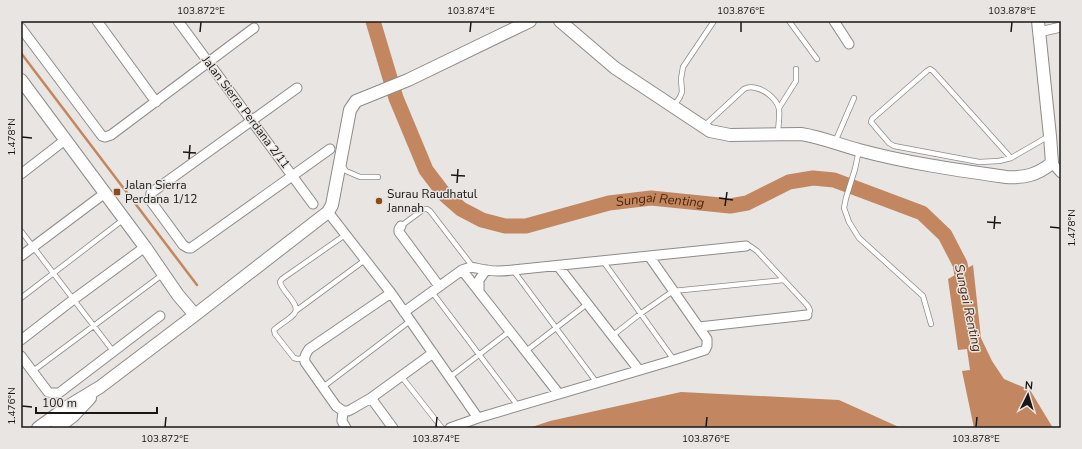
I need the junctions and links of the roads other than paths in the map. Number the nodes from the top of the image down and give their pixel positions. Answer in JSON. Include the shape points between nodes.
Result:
{"nodes":[{"id":1,"x":97,"y":21,"type":"edge"},
{"id":2,"x":178,"y":21,"type":"edge"},
{"id":3,"x":530,"y":21,"type":"edge"},
{"id":4,"x":560,"y":21,"type":"edge"},
{"id":5,"x":714,"y":21,"type":"edge"},
{"id":6,"x":789,"y":21,"type":"edge"},
{"id":7,"x":834,"y":21,"type":"edge"},
{"id":8,"x":1039,"y":27,"type":"edge"},
{"id":9,"x":1061,"y":27,"type":"edge"},
{"id":10,"x":21,"y":28,"type":"edge"},
{"id":11,"x":254,"y":28,"type":"dead end"},
{"id":12,"x":849,"y":44,"type":"dead end"},
{"id":13,"x":817,"y":59,"type":"dead end"},
{"id":14,"x":208,"y":62,"type":"junction"},
{"id":15,"x":796,"y":69,"type":"dead end"},
{"id":16,"x":22,"y":83,"type":"edge"},
{"id":17,"x":297,"y":88,"type":"dead end"},
{"id":18,"x":854,"y":98,"type":"dead end"},
{"id":19,"x":156,"y":102,"type":"junction"},
{"id":20,"x":673,"y":107,"type":"junction"},
{"id":21,"x":778,"y":108,"type":"junction"},
{"id":22,"x":252,"y":121,"type":"junction"},
{"id":23,"x":703,"y":127,"type":"junction"},
{"id":24,"x":778,"y":135,"type":"junction"},
{"id":25,"x":1050,"y":136,"type":"junction"},
{"id":26,"x":65,"y":140,"type":"junction"},
{"id":27,"x":835,"y":142,"type":"junction"},
{"id":28,"x":330,"y":149,"type":"dead end"},
{"id":29,"x":859,"y":150,"type":"junction"},
{"id":30,"x":1011,"y":158,"type":"junction"},
{"id":31,"x":340,"y":162,"type":"junction"},
{"id":32,"x":1058,"y":170,"type":"edge"},
{"id":33,"x":21,"y":174,"type":"edge"},
{"id":34,"x":293,"y":176,"type":"junction"},
{"id":35,"x":378,"y":177,"type":"dead end"},
{"id":36,"x":105,"y":193,"type":"junction"},
{"id":37,"x":313,"y":204,"type":"dead end"},
{"id":38,"x":328,"y":212,"type":"junction"},
{"id":39,"x":124,"y":219,"type":"junction"},
{"id":40,"x":401,"y":226,"type":"joint"},
{"id":41,"x":21,"y":231,"type":"edge"},
{"id":42,"x":345,"y":234,"type":"junction"},
{"id":43,"x":746,"y":246,"type":"joint"},
{"id":44,"x":33,"y":247,"type":"junction"},
{"id":45,"x":145,"y":248,"type":"junction"},
{"id":46,"x":21,"y":256,"type":"edge"},
{"id":47,"x":649,"y":256,"type":"junction"},
{"id":48,"x":365,"y":260,"type":"junction"},
{"id":49,"x":603,"y":261,"type":"junction"},
{"id":50,"x":558,"y":266,"type":"junction"},
{"id":51,"x":473,"y":267,"type":"junction"},
{"id":52,"x":462,"y":270,"type":"junction"},
{"id":53,"x":486,"y":270,"type":"junction"},
{"id":54,"x":513,"y":270,"type":"junction"},
{"id":55,"x":54,"y":273,"type":"junction"},
{"id":56,"x":164,"y":274,"type":"junction"},
{"id":57,"x":784,"y":280,"type":"junction"},
{"id":58,"x":436,"y":289,"type":"junction"},
{"id":59,"x":479,"y":291,"type":"junction"},
{"id":60,"x":673,"y":291,"type":"junction"},
{"id":61,"x":391,"y":293,"type":"junction"},
{"id":62,"x":21,"y":298,"type":"edge"},
{"id":63,"x":74,"y":299,"type":"junction"},
{"id":64,"x":587,"y":304,"type":"junction"},
{"id":65,"x":296,"y":310,"type":"junction"},
{"id":66,"x":404,"y":312,"type":"junction"},
{"id":67,"x":640,"y":314,"type":"junction"},
{"id":68,"x":195,"y":315,"type":"junction"},
{"id":69,"x":807,"y":315,"type":"joint"},
{"id":70,"x":160,"y":316,"type":"dead end"},
{"id":71,"x":410,"y":321,"type":"junction"},
{"id":72,"x":931,"y":324,"type":"dead end"},
{"id":73,"x":94,"y":326,"type":"junction"},
{"id":74,"x":699,"y":327,"type":"junction"},
{"id":75,"x":556,"y":328,"type":"junction"},
{"id":76,"x":510,"y":330,"type":"junction"},
{"id":77,"x":612,"y":336,"type":"junction"},
{"id":78,"x":21,"y":340,"type":"edge"},
{"id":79,"x":113,"y":351,"type":"junction"},
{"id":80,"x":526,"y":351,"type":"junction"},
{"id":81,"x":433,"y":353,"type":"junction"},
{"id":82,"x":479,"y":354,"type":"junction"},
{"id":83,"x":21,"y":356,"type":"edge"},
{"id":84,"x":305,"y":358,"type":"junction"},
{"id":85,"x":674,"y":360,"type":"junction"},
{"id":86,"x":638,"y":370,"type":"junction"},
{"id":87,"x":33,"y":371,"type":"junction"},
{"id":88,"x":401,"y":376,"type":"junction"},
{"id":89,"x":450,"y":377,"type":"junction"},
{"id":90,"x":597,"y":383,"type":"junction"},
{"id":91,"x":322,"y":386,"type":"junction"},
{"id":92,"x":100,"y":387,"type":"junction"},
{"id":93,"x":559,"y":394,"type":"junction"},
{"id":94,"x":371,"y":398,"type":"junction"},
{"id":95,"x":518,"y":406,"type":"junction"},
{"id":96,"x":343,"y":411,"type":"junction"},
{"id":97,"x":478,"y":418,"type":"junction"},
{"id":98,"x":45,"y":426,"type":"edge"},
{"id":99,"x":57,"y":428,"type":"edge"},
{"id":100,"x":346,"y":428,"type":"edge"},
{"id":101,"x":393,"y":428,"type":"edge"},
{"id":102,"x":442,"y":428,"type":"edge"},
{"id":103,"x":450,"y":428,"type":"edge"}],
"edges":[{"from":1,"to":19,"type":"street"},
{"from":2,"to":14,"type":"street","name":"Jalan Sierra Perdana 2/11"},
{"from":3,"to":31,"type":"street","via":[[408,80],[356,101],[350,110]]},
{"from":4,"to":20,"type":"street","via":[[615,68]]},
{"from":5,"to":20,"type":"lane","via":[[683,67],[682,92]]},
{"from":6,"to":13,"type":"lane"},
{"from":7,"to":12,"type":"street"},
{"from":8,"to":9,"type":"street"},
{"from":8,"to":25,"type":"street"},
{"from":10,"to":19,"type":"street","via":[[102,136],[111,135]]},
{"from":11,"to":14,"type":"street"},
{"from":14,"to":19,"type":"street"},
{"from":14,"to":22,"type":"street","name":"Jalan Sierra Perdana 2/11"},
{"from":15,"to":21,"type":"lane","via":[[796,81]]},
{"from":16,"to":26,"type":"street"},
{"from":17,"to":22,"type":"street"},
{"from":18,"to":27,"type":"lane"},
{"from":20,"to":23,"type":"street"},
{"from":21,"to":23,"type":"lane","via":[[770,96],[749,87]]},
{"from":21,"to":24,"type":"lane"},
{"from":22,"to":34,"type":"street","name":"Jalan Sierra Perdana 2/11"},
{"from":22,"to":34,"type":"street","via":[[151,193],[150,200],[166,223],[183,245],[191,248]]},
{"from":23,"to":24,"type":"street","via":[[730,135]]},
{"from":24,"to":27,"type":"street","via":[[811,135]]},
{"from":25,"to":30,"type":"lane"},
{"from":25,"to":32,"type":"street"},
{"from":26,"to":33,"type":"street"},
{"from":26,"to":36,"type":"street"},
{"from":27,"to":29,"type":"street"},
{"from":28,"to":34,"type":"street"},
{"from":29,"to":32,"type":"street","via":[[934,167],[1006,177],[1030,175],[1042,170]]},
{"from":29,"to":72,"type":"lane","via":[[844,208],[849,222],[859,238],[923,296]]},
{"from":30,"to":30,"type":"lane","via":[[979,162],[894,146],[889,144],[872,119],[930,70]]},
{"from":31,"to":35,"type":"lane","via":[[346,171],[360,177]]},
{"from":31,"to":38,"type":"street","via":[[332,205]]},
{"from":34,"to":37,"type":"street","name":"Jalan Sierra Perdana 2/11"},
{"from":36,"to":39,"type":"street"},
{"from":36,"to":44,"type":"street"},
{"from":38,"to":42,"type":"street"},
{"from":38,"to":68,"type":"street"},
{"from":39,"to":45,"type":"street"},
{"from":39,"to":55,"type":"lane"},
{"from":40,"to":51,"type":"lane","via":[[427,209]]},
{"from":40,"to":58,"type":"street","via":[[399,232]]},
{"from":41,"to":44,"type":"lane"},
{"from":42,"to":48,"type":"street"},
{"from":42,"to":65,"type":"lane","via":[[280,282],[281,287],[296,305]]},
{"from":43,"to":47,"type":"street"},
{"from":43,"to":57,"type":"lane","via":[[757,252]]},
{"from":44,"to":46,"type":"street"},
{"from":44,"to":55,"type":"lane"},
{"from":45,"to":56,"type":"street"},
{"from":45,"to":63,"type":"street"},
{"from":47,"to":49,"type":"street"},
{"from":47,"to":60,"type":"street"},
{"from":48,"to":61,"type":"street"},
{"from":48,"to":65,"type":"lane"},
{"from":49,"to":50,"type":"street"},
{"from":49,"to":67,"type":"lane"},
{"from":50,"to":54,"type":"street"},
{"from":50,"to":64,"type":"street"},
{"from":51,"to":52,"type":"street"},
{"from":51,"to":53,"type":"street"},
{"from":52,"to":58,"type":"street"},
{"from":52,"to":59,"type":"street"},
{"from":53,"to":54,"type":"street"},
{"from":53,"to":59,"type":"street","via":[[479,280]]},
{"from":54,"to":75,"type":"lane"},
{"from":55,"to":62,"type":"lane"},
{"from":55,"to":63,"type":"lane"},
{"from":56,"to":68,"type":"street"},
{"from":56,"to":73,"type":"lane"},
{"from":57,"to":60,"type":"lane"},
{"from":57,"to":69,"type":"lane","via":[[809,308]]},
{"from":58,"to":66,"type":"street"},
{"from":58,"to":82,"type":"lane"},
{"from":59,"to":76,"type":"street"},
{"from":60,"to":67,"type":"lane"},
{"from":60,"to":74,"type":"street"},
{"from":61,"to":66,"type":"street"},
{"from":61,"to":84,"type":"street","via":[[309,349]]},
{"from":63,"to":73,"type":"lane"},
{"from":63,"to":78,"type":"street"},
{"from":64,"to":75,"type":"lane"},
{"from":64,"to":77,"type":"street"},
{"from":65,"to":84,"type":"lane","via":[[274,330],[294,358]]},
{"from":66,"to":71,"type":"street"},
{"from":67,"to":77,"type":"lane"},
{"from":67,"to":85,"type":"lane"},
{"from":68,"to":92,"type":"street"},
{"from":69,"to":74,"type":"street"},
{"from":70,"to":79,"type":"street"},
{"from":71,"to":81,"type":"street"},
{"from":71,"to":91,"type":"lane"},
{"from":73,"to":79,"type":"lane"},
{"from":73,"to":87,"type":"lane"},
{"from":74,"to":85,"type":"street","via":[[708,339],[705,350]]},
{"from":75,"to":80,"type":"lane"},
{"from":75,"to":90,"type":"lane"},
{"from":76,"to":80,"type":"street"},
{"from":76,"to":82,"type":"lane"},
{"from":77,"to":86,"type":"street"},
{"from":79,"to":87,"type":"street","via":[[60,393],[48,392]]},
{"from":80,"to":93,"type":"street"},
{"from":81,"to":88,"type":"street"},
{"from":81,"to":89,"type":"street"},
{"from":82,"to":89,"type":"lane"},
{"from":82,"to":95,"type":"lane"},
{"from":83,"to":87,"type":"street"},
{"from":84,"to":91,"type":"street","via":[[305,362]]},
{"from":85,"to":86,"type":"street"},
{"from":86,"to":90,"type":"street"},
{"from":88,"to":94,"type":"street"},
{"from":88,"to":102,"type":"lane"},
{"from":89,"to":97,"type":"street"},
{"from":90,"to":93,"type":"street"},
{"from":91,"to":96,"type":"street","via":[[336,406]]},
{"from":92,"to":98,"type":"street","via":[[67,407]]},
{"from":92,"to":99,"type":"street","via":[[73,416]]},
{"from":93,"to":95,"type":"street"},
{"from":94,"to":96,"type":"street","via":[[348,411]]},
{"from":94,"to":101,"type":"street"},
{"from":95,"to":97,"type":"street"},
{"from":96,"to":100,"type":"street","via":[[342,421]]},
{"from":97,"to":103,"type":"street"}]}
